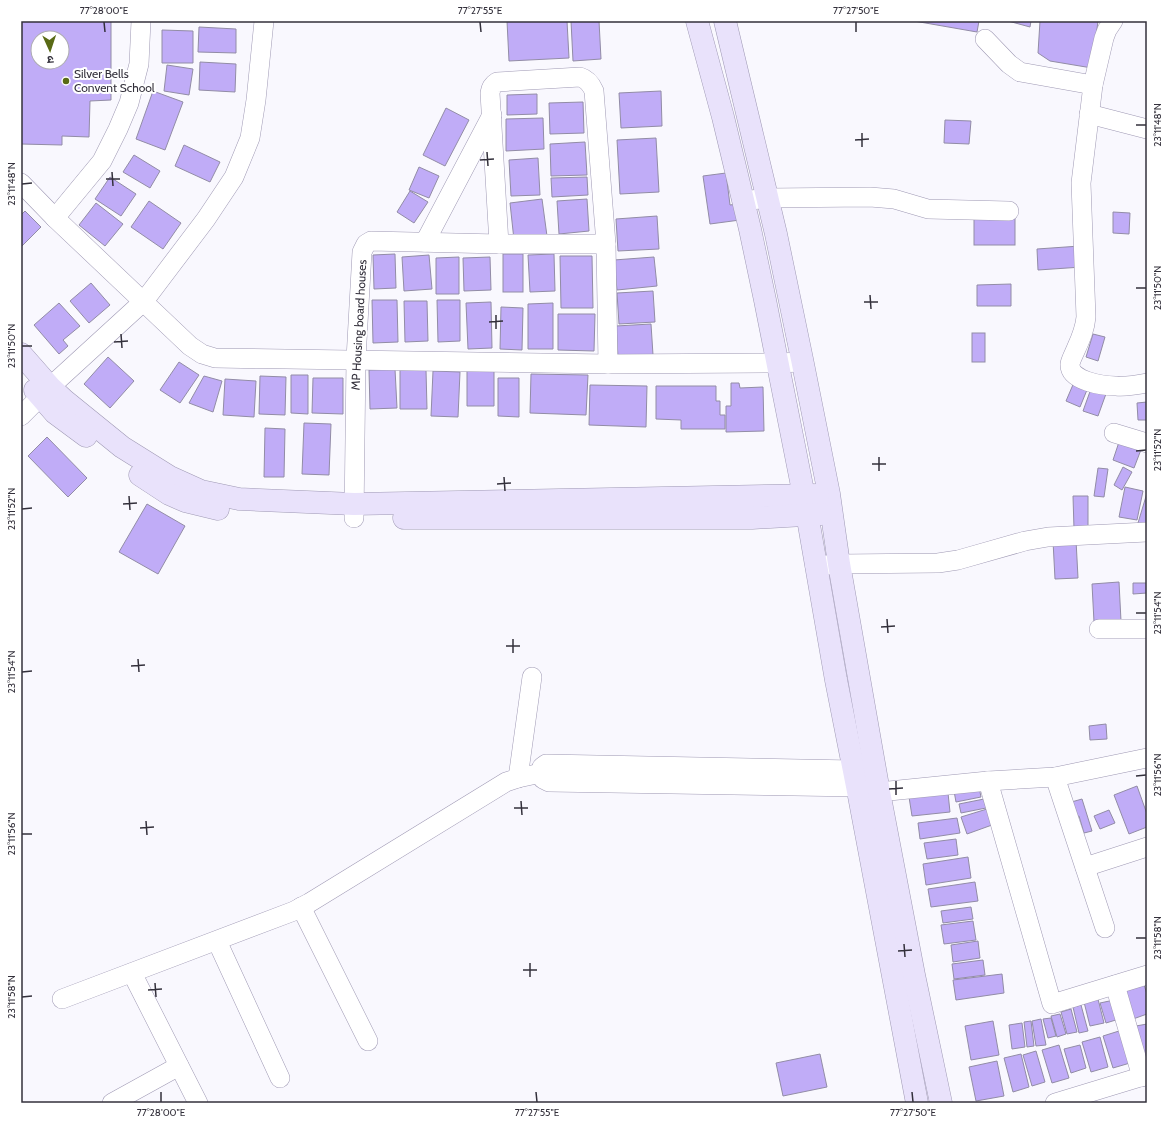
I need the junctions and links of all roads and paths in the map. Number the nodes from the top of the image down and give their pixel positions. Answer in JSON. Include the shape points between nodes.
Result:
{"nodes":[{"id":1,"x":141,"y":21,"type":"edge"},
{"id":2,"x":264,"y":21,"type":"edge"},
{"id":3,"x":697,"y":21,"type":"edge"},
{"id":4,"x":725,"y":21,"type":"edge"},
{"id":5,"x":1113,"y":21,"type":"edge"},
{"id":6,"x":985,"y":39,"type":"dead end"},
{"id":7,"x":1093,"y":84,"type":"junction"},
{"id":8,"x":1089,"y":114,"type":"junction"},
{"id":9,"x":492,"y":115,"type":"junction"},
{"id":10,"x":1147,"y":129,"type":"edge"},
{"id":11,"x":21,"y":183,"type":"edge"},
{"id":12,"x":768,"y":198,"type":"junction"},
{"id":13,"x":744,"y":201,"type":"junction"},
{"id":14,"x":1009,"y":211,"type":"dead end"},
{"id":15,"x":55,"y":218,"type":"junction"},
{"id":16,"x":425,"y":242,"type":"junction"},
{"id":17,"x":499,"y":244,"type":"junction"},
{"id":18,"x":606,"y":244,"type":"junction"},
{"id":19,"x":144,"y":301,"type":"junction"},
{"id":20,"x":21,"y":354,"type":"edge"},
{"id":21,"x":356,"y":359,"type":"junction"},
{"id":22,"x":802,"y":362,"type":"junction"},
{"id":23,"x":778,"y":363,"type":"junction"},
{"id":24,"x":608,"y":364,"type":"junction"},
{"id":25,"x":21,"y":377,"type":"edge"},
{"id":26,"x":1147,"y":383,"type":"edge"},
{"id":27,"x":45,"y":392,"type":"junction"},
{"id":28,"x":21,"y":416,"type":"edge"},
{"id":29,"x":1114,"y":433,"type":"dead end"},
{"id":30,"x":1147,"y":443,"type":"edge"},
{"id":31,"x":830,"y":504,"type":"junction"},
{"id":32,"x":805,"y":505,"type":"junction"},
{"id":33,"x":354,"y":511,"type":"junction"},
{"id":34,"x":1147,"y":532,"type":"edge"},
{"id":35,"x":839,"y":564,"type":"junction"},
{"id":36,"x":815,"y":566,"type":"junction"},
{"id":37,"x":1099,"y":629,"type":"dead end"},
{"id":38,"x":1147,"y":629,"type":"edge"},
{"id":39,"x":532,"y":677,"type":"dead end"},
{"id":40,"x":1146,"y":762,"type":"edge"},
{"id":41,"x":1055,"y":777,"type":"junction"},
{"id":42,"x":518,"y":778,"type":"junction"},
{"id":43,"x":988,"y":781,"type":"junction"},
{"id":44,"x":863,"y":786,"type":"junction"},
{"id":45,"x":1147,"y":847,"type":"edge"},
{"id":46,"x":1085,"y":867,"type":"junction"},
{"id":47,"x":301,"y":907,"type":"junction"},
{"id":48,"x":1105,"y":928,"type":"dead end"},
{"id":49,"x":218,"y":941,"type":"junction"},
{"id":50,"x":132,"y":973,"type":"junction"},
{"id":51,"x":1147,"y":975,"type":"edge"},
{"id":52,"x":1115,"y":985,"type":"junction"},
{"id":53,"x":62,"y":999,"type":"dead end"},
{"id":54,"x":368,"y":1041,"type":"dead end"},
{"id":55,"x":179,"y":1066,"type":"junction"},
{"id":56,"x":1144,"y":1076,"type":"edge"},
{"id":57,"x":280,"y":1078,"type":"dead end"},
{"id":58,"x":112,"y":1103,"type":"edge"},
{"id":59,"x":198,"y":1103,"type":"edge"},
{"id":60,"x":917,"y":1103,"type":"edge"},
{"id":61,"x":941,"y":1103,"type":"edge"},
{"id":62,"x":1055,"y":1103,"type":"edge"}],
"edges":[{"from":1,"to":15,"type":"street","via":[[139,64],[130,103],[102,161]]},
{"from":2,"to":19,"type":"street","via":[[250,138],[234,177],[206,219]]},
{"from":3,"to":13,"type":"street"},
{"from":4,"to":12,"type":"street"},
{"from":5,"to":7,"type":"street","via":[[1104,38]]},
{"from":6,"to":7,"type":"street","via":[[1020,72]]},
{"from":7,"to":8,"type":"street"},
{"from":8,"to":10,"type":"street"},
{"from":8,"to":26,"type":"street","via":[[1081,183],[1086,317],[1084,331],[1070,362],[1070,369],[1079,379],[1103,385],[1115,387]]},
{"from":9,"to":16,"type":"street"},
{"from":9,"to":17,"type":"street"},
{"from":9,"to":18,"type":"street","via":[[490,93],[497,82],[584,78],[589,82],[594,91]]},
{"from":11,"to":15,"type":"street"},
{"from":12,"to":13,"type":"street"},
{"from":12,"to":14,"type":"street","via":[[870,197],[894,199],[928,209]]},
{"from":12,"to":22,"type":"street"},
{"from":13,"to":23,"type":"street"},
{"from":15,"to":19,"type":"street"},
{"from":16,"to":17,"type":"street","name":"MP Housing board houses"},
{"from":16,"to":21,"type":"street","name":"MP Housing board houses","via":[[371,241],[364,246]]},
{"from":17,"to":18,"type":"street","name":"MP Housing board houses"},
{"from":18,"to":24,"type":"street"},
{"from":19,"to":21,"type":"street","via":[[190,346],[202,354],[215,358]]},
{"from":19,"to":27,"type":"street"},
{"from":20,"to":27,"type":"street"},
{"from":21,"to":24,"type":"street"},
{"from":21,"to":33,"type":"street","name":"MP Housing board houses"},
{"from":22,"to":23,"type":"street"},
{"from":22,"to":31,"type":"street"},
{"from":23,"to":24,"type":"street"},
{"from":23,"to":32,"type":"street"},
{"from":25,"to":27,"type":"street"},
{"from":27,"to":28,"type":"street"},
{"from":27,"to":33,"type":"street","via":[[64,400],[122,447],[170,477],[201,491],[239,499]]},
{"from":29,"to":30,"type":"street"},
{"from":31,"to":32,"type":"street"},
{"from":31,"to":35,"type":"street"},
{"from":32,"to":33,"type":"street","via":[[752,518]]},
{"from":32,"to":36,"type":"street"},
{"from":34,"to":35,"type":"street","via":[[1048,537],[938,564]]},
{"from":35,"to":36,"type":"street"},
{"from":35,"to":44,"type":"street"},
{"from":36,"to":44,"type":"street"},
{"from":37,"to":38,"type":"street"},
{"from":39,"to":42,"type":"street"},
{"from":40,"to":41,"type":"street"},
{"from":41,"to":43,"type":"street"},
{"from":41,"to":46,"type":"street"},
{"from":42,"to":44,"type":"street","via":[[541,773],[543,779],[549,782]]},
{"from":42,"to":47,"type":"street","via":[[506,782]]},
{"from":43,"to":44,"type":"street"},
{"from":43,"to":52,"type":"street","via":[[1052,1004]]},
{"from":44,"to":60,"type":"street"},
{"from":44,"to":61,"type":"street","via":[[914,975]]},
{"from":45,"to":46,"type":"street"},
{"from":46,"to":48,"type":"street"},
{"from":47,"to":49,"type":"street"},
{"from":47,"to":54,"type":"street"},
{"from":49,"to":50,"type":"street"},
{"from":49,"to":57,"type":"street"},
{"from":50,"to":53,"type":"street"},
{"from":50,"to":55,"type":"street"},
{"from":51,"to":52,"type":"street"},
{"from":52,"to":56,"type":"street"},
{"from":55,"to":58,"type":"street"},
{"from":55,"to":59,"type":"street"},
{"from":56,"to":62,"type":"street"}]}
